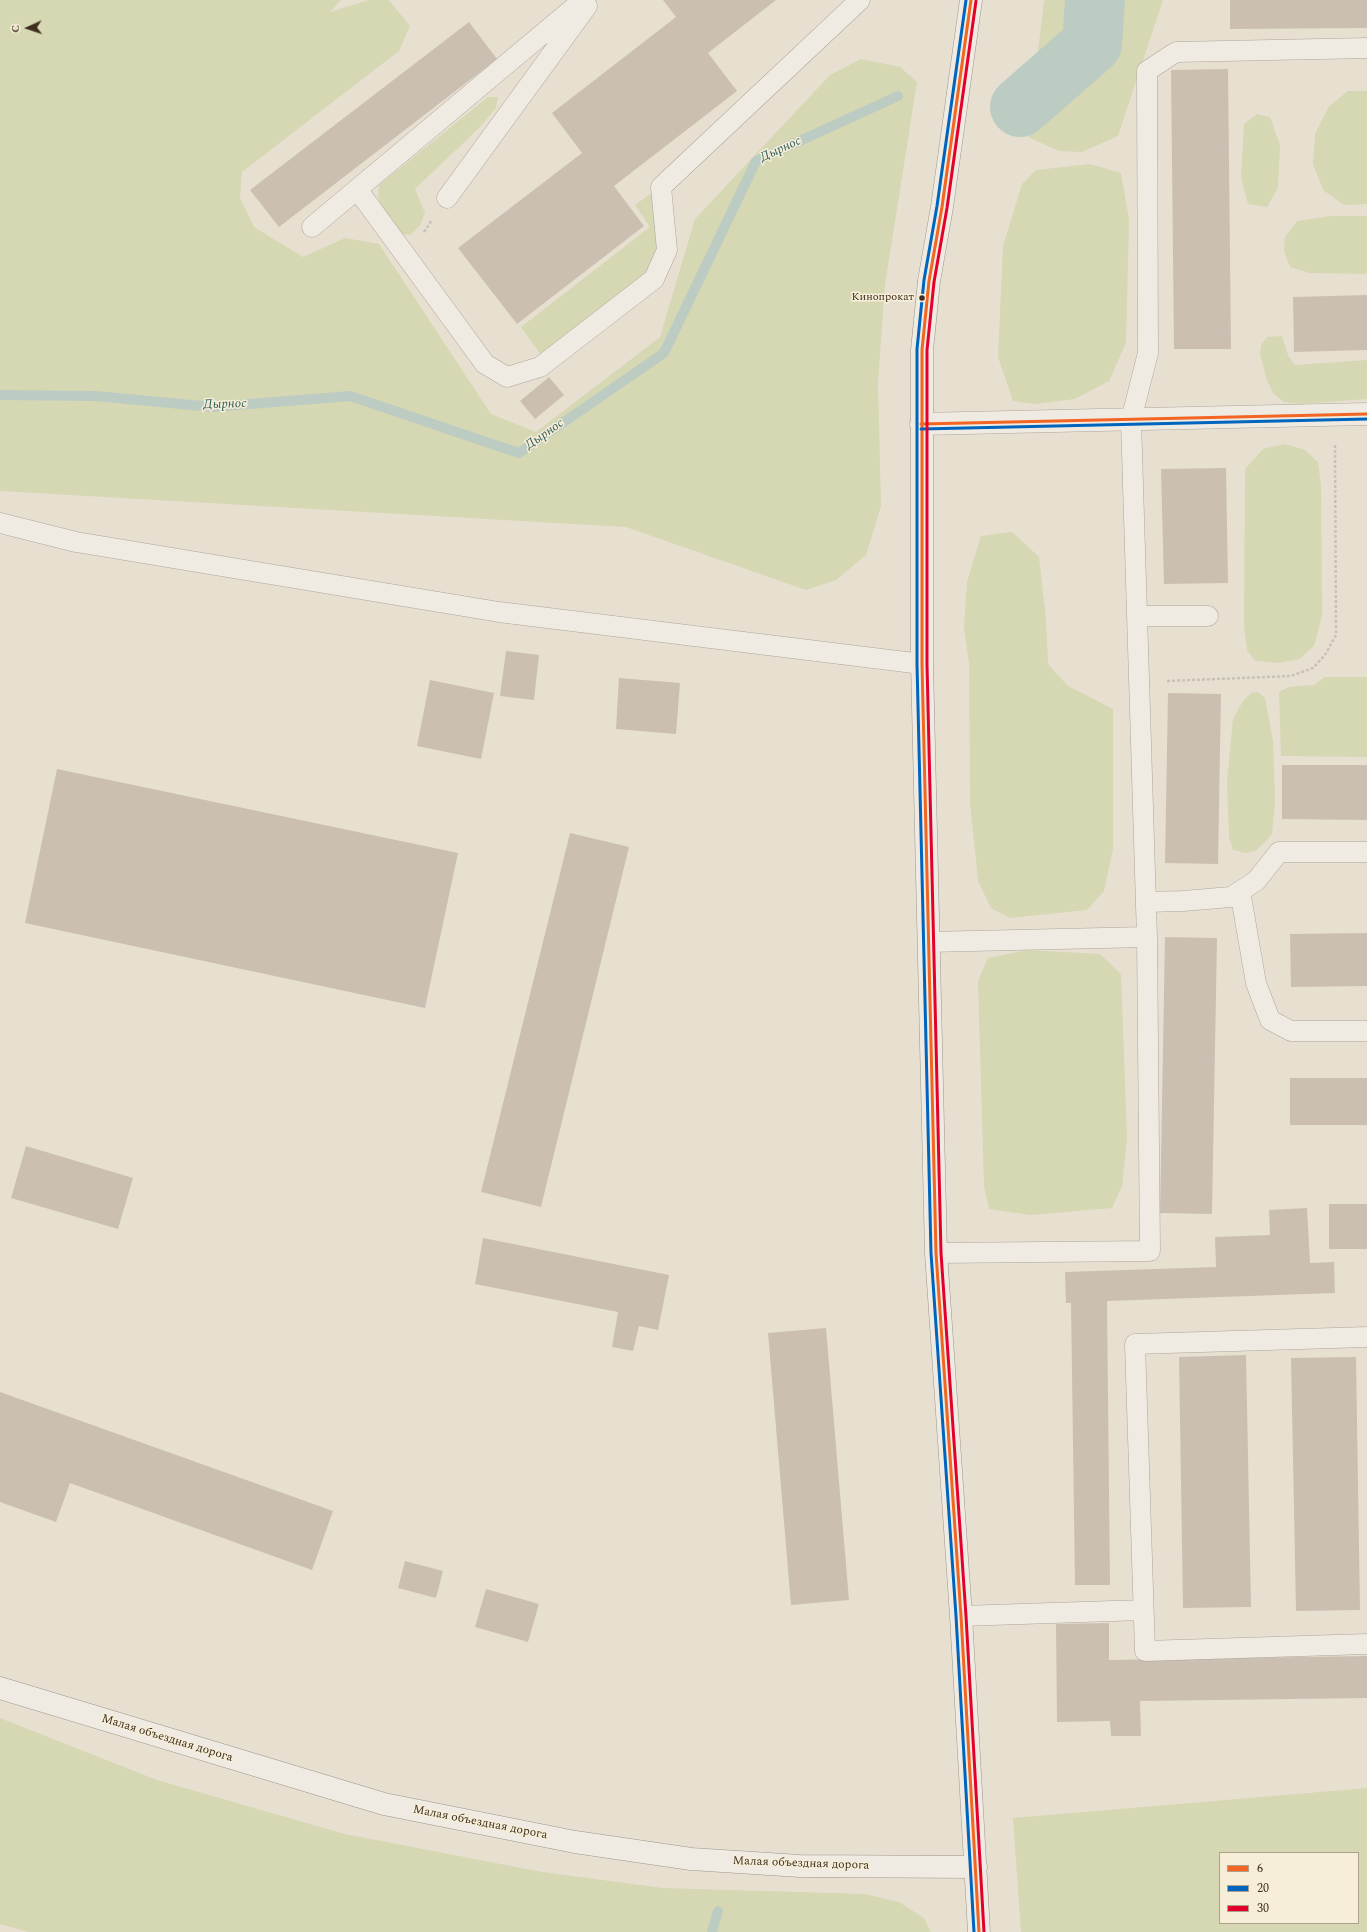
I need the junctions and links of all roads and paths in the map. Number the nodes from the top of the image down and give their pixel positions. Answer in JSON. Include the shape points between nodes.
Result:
{"nodes":[{"id":1,"x":583,"y":0,"type":"edge"},
{"id":2,"x":592,"y":0,"type":"edge"},
{"id":3,"x":860,"y":0,"type":"edge"},
{"id":4,"x":971,"y":0,"type":"edge"},
{"id":5,"x":1367,"y":48,"type":"edge"},
{"id":6,"x":357,"y":189,"type":"junction"},
{"id":7,"x":447,"y":198,"type":"joint"},
{"id":8,"x":312,"y":227,"type":"dead end"},
{"id":9,"x":407,"y":257,"type":"junction"},
{"id":10,"x":1334,"y":414,"type":"junction"},
{"id":11,"x":1367,"y":414,"type":"edge"},
{"id":12,"x":1131,"y":420,"type":"junction"},
{"id":13,"x":921,"y":424,"type":"junction"},
{"id":14,"x":0,"y":523,"type":"edge"},
{"id":15,"x":1137,"y":616,"type":"junction"},
{"id":16,"x":1208,"y":616,"type":"dead end"},
{"id":17,"x":922,"y":664,"type":"junction"},
{"id":18,"x":1139,"y":698,"type":"junction"},
{"id":19,"x":1367,"y":852,"type":"edge"},
{"id":20,"x":1240,"y":891,"type":"junction"},
{"id":21,"x":1146,"y":902,"type":"junction"},
{"id":22,"x":1147,"y":937,"type":"junction"},
{"id":23,"x":928,"y":942,"type":"junction"},
{"id":24,"x":1367,"y":1031,"type":"edge"},
{"id":25,"x":936,"y":1253,"type":"junction"},
{"id":26,"x":1367,"y":1337,"type":"edge"},
{"id":27,"x":1142,"y":1610,"type":"junction"},
{"id":28,"x":961,"y":1616,"type":"junction"},
{"id":29,"x":1367,"y":1644,"type":"edge"},
{"id":30,"x":0,"y":1688,"type":"edge"},
{"id":31,"x":976,"y":1867,"type":"junction"},
{"id":32,"x":979,"y":1932,"type":"edge"}],
"edges":[{"from":1,"to":6,"type":"lane"},
{"from":2,"to":7,"type":"lane"},
{"from":3,"to":9,"type":"lane","via":[[661,187],[666,250],[654,279],[540,367],[507,378],[485,364]]},
{"from":4,"to":13,"type":"main road","via":[[929,281],[922,350]]},
{"from":5,"to":12,"type":"lane","via":[[1176,52],[1147,71],[1148,353]]},
{"from":6,"to":8,"type":"lane"},
{"from":6,"to":9,"type":"lane"},
{"from":7,"to":9,"type":"path"},
{"from":10,"to":11,"type":"main road"},
{"from":10,"to":12,"type":"main road"},
{"from":10,"to":18,"type":"path","via":[[1336,635],[1325,655],[1313,668],[1291,676],[1164,681],[1149,686]]},
{"from":12,"to":13,"type":"main road"},
{"from":12,"to":15,"type":"lane"},
{"from":13,"to":17,"type":"main road"},
{"from":14,"to":17,"type":"lane","via":[[76,542],[498,612]]},
{"from":15,"to":16,"type":"lane"},
{"from":15,"to":18,"type":"lane"},
{"from":17,"to":23,"type":"main road"},
{"from":18,"to":21,"type":"lane"},
{"from":19,"to":20,"type":"lane","via":[[1279,852],[1256,882]]},
{"from":20,"to":21,"type":"lane","via":[[1231,897]]},
{"from":20,"to":24,"type":"lane","via":[[1256,983],[1270,1020],[1291,1031]]},
{"from":21,"to":22,"type":"lane"},
{"from":22,"to":23,"type":"lane"},
{"from":22,"to":25,"type":"lane","via":[[1150,1251]]},
{"from":23,"to":25,"type":"main road"},
{"from":25,"to":28,"type":"main road"},
{"from":26,"to":27,"type":"lane","via":[[1135,1344]]},
{"from":27,"to":28,"type":"lane"},
{"from":27,"to":29,"type":"lane","via":[[1145,1651]]},
{"from":28,"to":31,"type":"main road"},
{"from":30,"to":31,"type":"main road","name":"Малая объездная дорога","via":[[384,1804],[575,1842],[690,1859],[769,1864]]},
{"from":31,"to":32,"type":"main road"}]}
